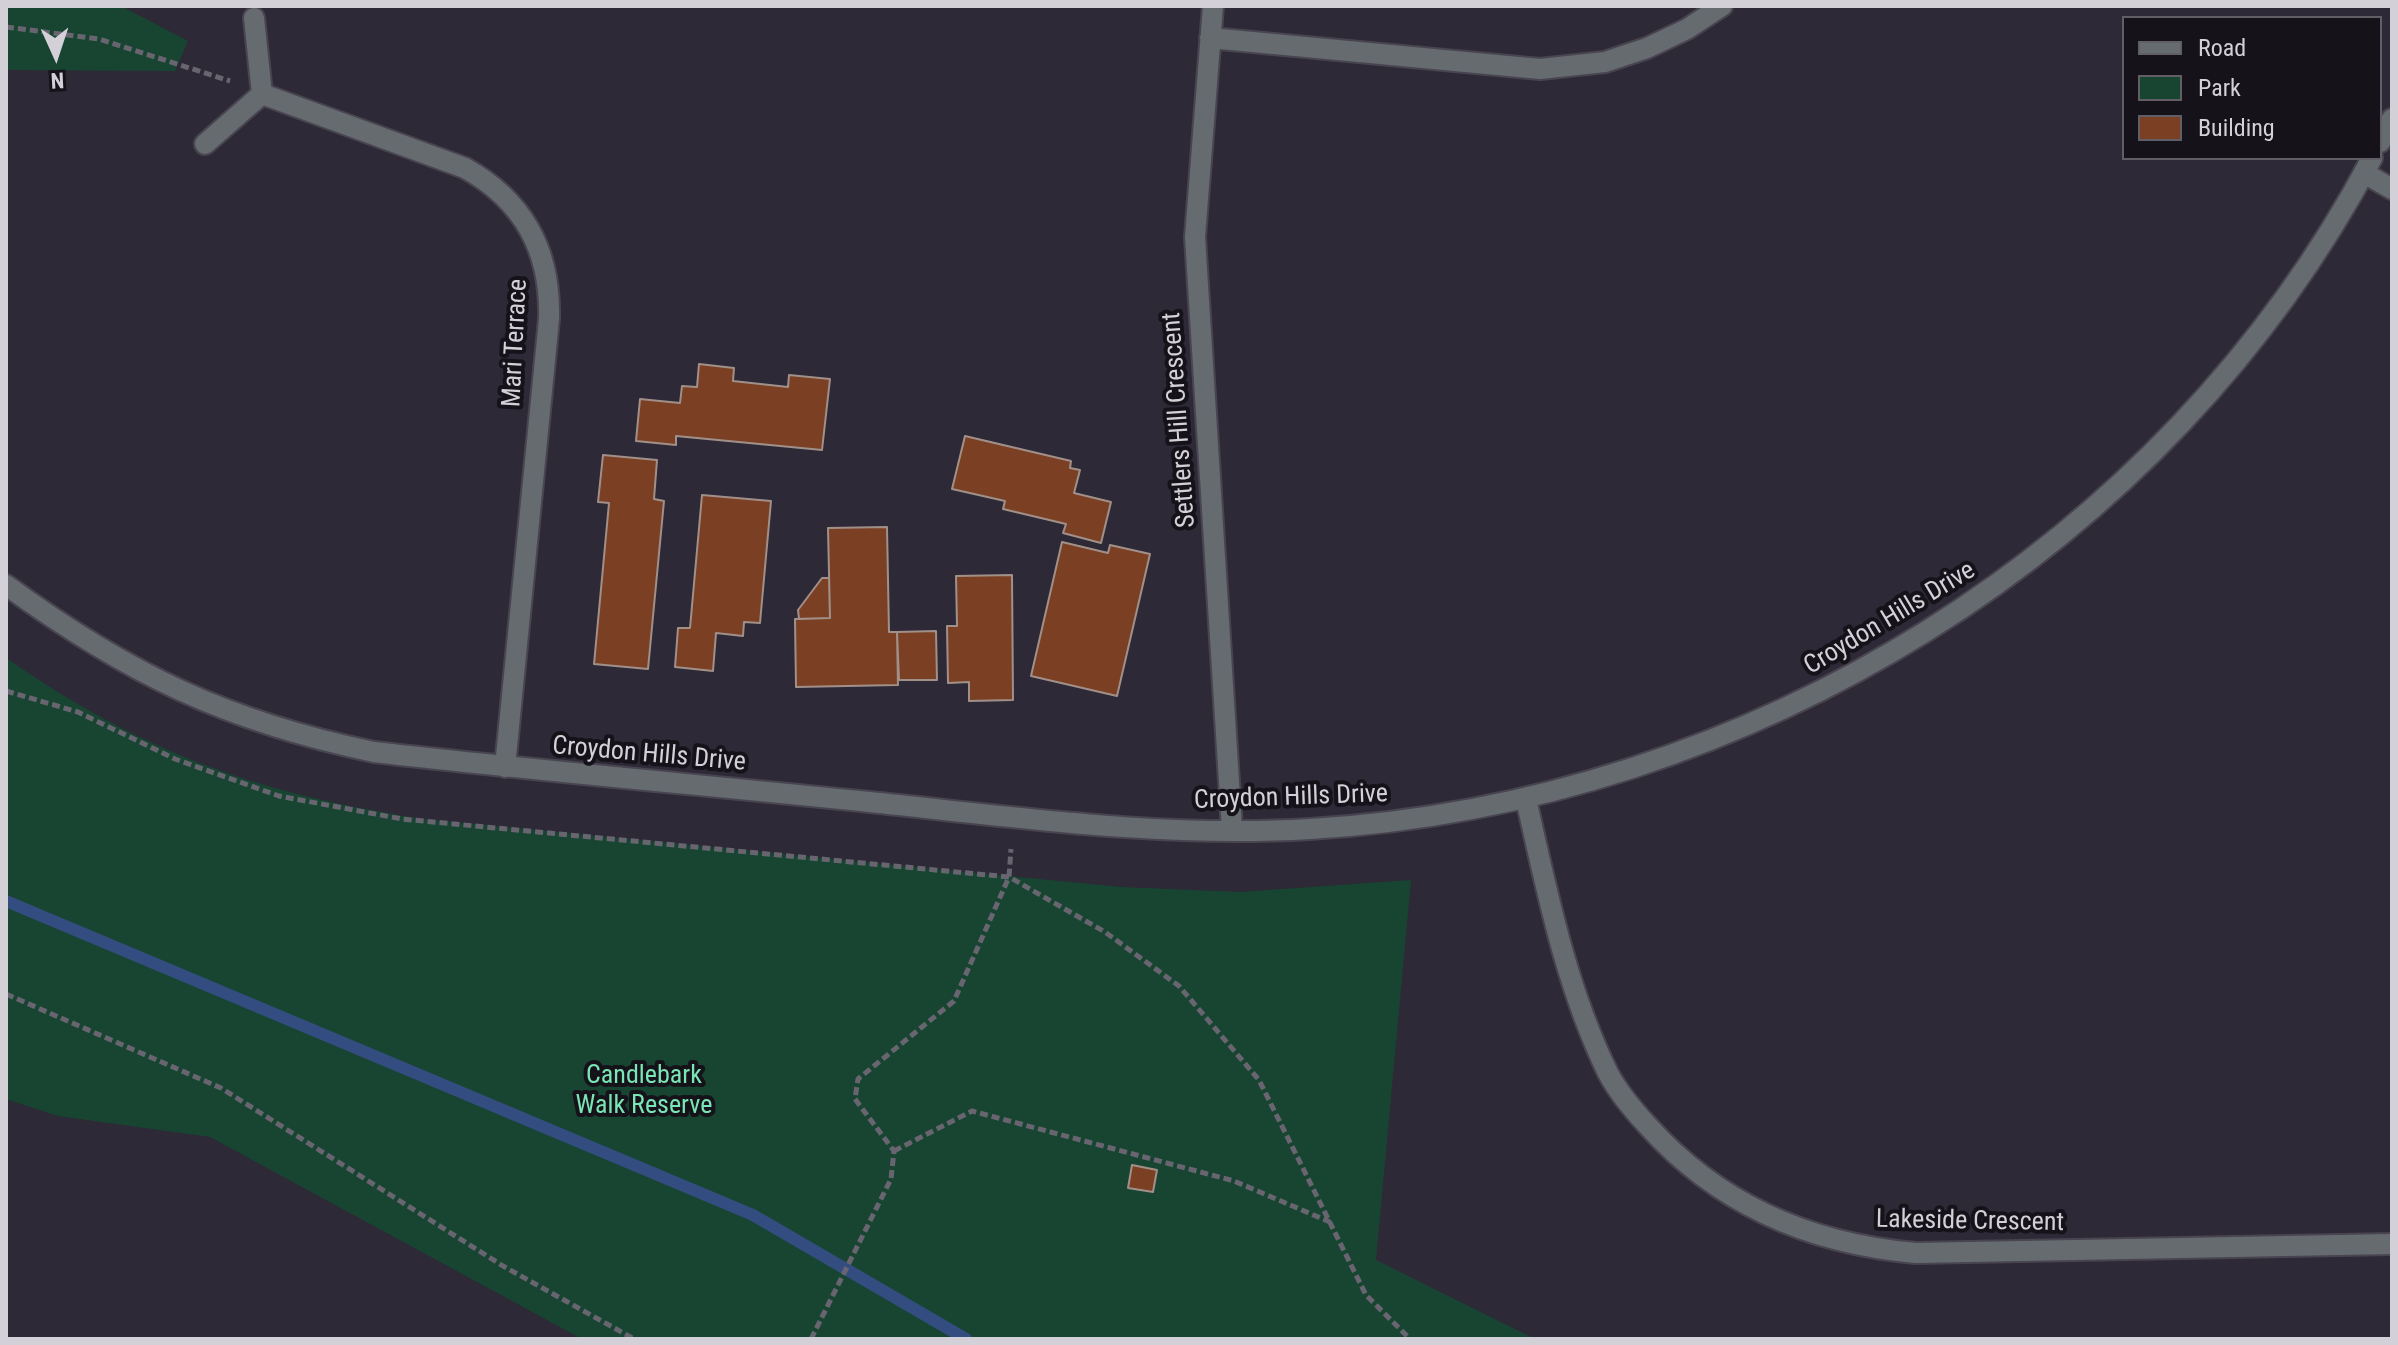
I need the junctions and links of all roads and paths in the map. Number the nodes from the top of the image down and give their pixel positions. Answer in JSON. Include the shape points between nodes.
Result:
{"nodes":[{"id":1,"x":1213,"y":6,"type":"edge"},
{"id":2,"x":1722,"y":6,"type":"edge"},
{"id":3,"x":254,"y":18,"type":"dead end"},
{"id":4,"x":6,"y":27,"type":"edge"},
{"id":5,"x":1210,"y":38,"type":"junction"},
{"id":6,"x":262,"y":94,"type":"junction"},
{"id":7,"x":2392,"y":119,"type":"edge"},
{"id":8,"x":2382,"y":138,"type":"edge"},
{"id":9,"x":205,"y":144,"type":"dead end"},
{"id":10,"x":2368,"y":165,"type":"edge"},
{"id":11,"x":2392,"y":189,"type":"edge"},
{"id":12,"x":6,"y":585,"type":"edge"},
{"id":13,"x":6,"y":691,"type":"edge"},
{"id":14,"x":505,"y":767,"type":"junction"},
{"id":15,"x":1526,"y":799,"type":"junction"},
{"id":16,"x":1013,"y":816,"type":"junction"},
{"id":17,"x":1232,"y":830,"type":"junction"},
{"id":18,"x":1009,"y":877,"type":"junction"},
{"id":19,"x":6,"y":994,"type":"edge"},
{"id":20,"x":894,"y":1151,"type":"junction"},
{"id":21,"x":1332,"y":1223,"type":"junction"},
{"id":22,"x":2392,"y":1244,"type":"edge"},
{"id":23,"x":634,"y":1339,"type":"edge"},
{"id":24,"x":811,"y":1339,"type":"edge"},
{"id":25,"x":1410,"y":1339,"type":"edge"}],
"edges":[{"from":1,"to":5,"type":"street","name":"Settlers Hill Crescent"},
{"from":2,"to":5,"type":"street","via":[[1647,48],[1605,62],[1540,69]]},
{"from":3,"to":6,"type":"street"},
{"from":4,"to":6,"type":"path","via":[[99,39]]},
{"from":5,"to":17,"type":"street","name":"Settlers Hill Crescent","via":[[1195,237]]},
{"from":6,"to":9,"type":"street"},
{"from":6,"to":14,"type":"street","name":"Mari Terrace","via":[[486,180],[521,214],[545,264],[549,319]]},
{"from":7,"to":8,"type":"street"},
{"from":10,"to":11,"type":"street"},
{"from":10,"to":15,"type":"street","name":"Croydon Hills Drive","via":[[2292,290],[2190,415],[2109,494],[1999,584],[1870,666],[1783,710],[1647,764]]},
{"from":12,"to":14,"type":"street","name":"Croydon Hills Drive","via":[[105,654],[216,709],[374,752]]},
{"from":13,"to":18,"type":"path","via":[[78,712],[175,759],[264,790],[339,808],[402,819]]},
{"from":14,"to":16,"type":"street","name":"Croydon Hills Drive"},
{"from":15,"to":17,"type":"street","name":"Croydon Hills Drive","via":[[1379,823]]},
{"from":15,"to":22,"type":"street","name":"Lakeside Crescent","via":[[1561,944],[1609,1075],[1666,1146],[1700,1175],[1771,1218],[1842,1243],[1916,1253]]},
{"from":16,"to":17,"type":"street","name":"Croydon Hills Drive","via":[[1122,827]]},
{"from":16,"to":18,"type":"path"},
{"from":18,"to":20,"type":"path","via":[[954,1001],[858,1079],[855,1099]]},
{"from":18,"to":21,"type":"path","via":[[1105,932],[1179,986],[1259,1080]]},
{"from":19,"to":23,"type":"path","via":[[221,1088],[503,1266]]},
{"from":20,"to":21,"type":"path","via":[[972,1111],[1234,1181]]},
{"from":20,"to":24,"type":"path","via":[[891,1179]]},
{"from":21,"to":25,"type":"path","via":[[1366,1295]]}]}
